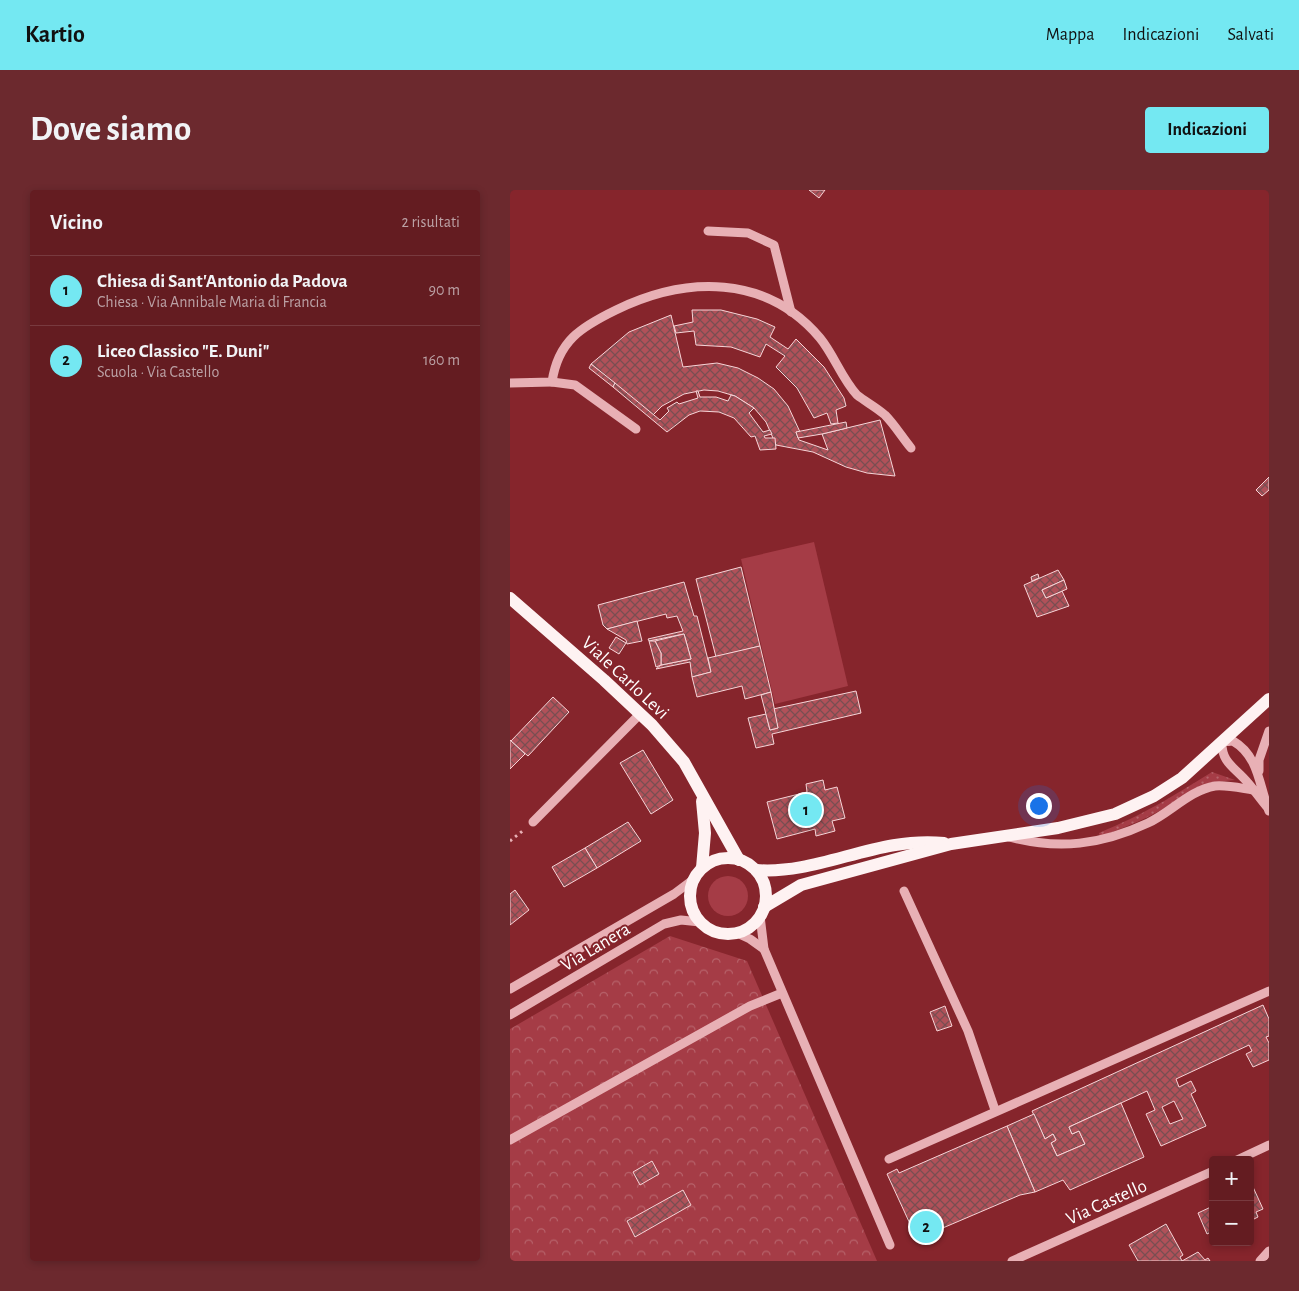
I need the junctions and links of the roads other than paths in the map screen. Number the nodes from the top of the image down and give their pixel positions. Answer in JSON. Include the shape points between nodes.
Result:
{"nodes":[{"id":1,"x":708,"y":231,"type":"dead end"},
{"id":2,"x":791,"y":312,"type":"junction"},
{"id":3,"x":552,"y":382,"type":"junction"},
{"id":4,"x":510,"y":383,"type":"edge"},
{"id":5,"x":636,"y":429,"type":"dead end"},
{"id":6,"x":911,"y":448,"type":"dead end"},
{"id":7,"x":510,"y":598,"type":"edge"},
{"id":8,"x":1269,"y":699,"type":"edge"},
{"id":9,"x":640,"y":714,"type":"junction"},
{"id":10,"x":1269,"y":731,"type":"edge"},
{"id":11,"x":1222,"y":742,"type":"junction"},
{"id":12,"x":1259,"y":777,"type":"junction"},
{"id":13,"x":1253,"y":790,"type":"junction"},
{"id":14,"x":702,"y":796,"type":"junction"},
{"id":15,"x":1268,"y":810,"type":"edge"},
{"id":16,"x":533,"y":822,"type":"road end"},
{"id":17,"x":1007,"y":836,"type":"junction"},
{"id":18,"x":951,"y":844,"type":"junction"},
{"id":19,"x":739,"y":860,"type":"junction"},
{"id":20,"x":756,"y":870,"type":"junction"},
{"id":21,"x":698,"y":874,"type":"junction"},
{"id":22,"x":904,"y":891,"type":"dead end"},
{"id":23,"x":762,"y":912,"type":"junction"},
{"id":24,"x":700,"y":922,"type":"junction"},
{"id":25,"x":737,"y":933,"type":"junction"},
{"id":26,"x":764,"y":950,"type":"junction"},
{"id":27,"x":510,"y":989,"type":"edge"},
{"id":28,"x":1269,"y":991,"type":"edge"},
{"id":29,"x":782,"y":993,"type":"junction"},
{"id":30,"x":510,"y":1015,"type":"edge"},
{"id":31,"x":995,"y":1110,"type":"junction"},
{"id":32,"x":510,"y":1140,"type":"edge"},
{"id":33,"x":1269,"y":1145,"type":"edge"},
{"id":34,"x":1246,"y":1156,"type":"edge"},
{"id":35,"x":889,"y":1159,"type":"dead end"},
{"id":36,"x":1209,"y":1173,"type":"edge"},
{"id":37,"x":890,"y":1245,"type":"dead end"},
{"id":38,"x":1269,"y":1251,"type":"edge"},
{"id":39,"x":1012,"y":1261,"type":"edge"},
{"id":40,"x":1260,"y":1261,"type":"edge"}],
"edges":[{"from":1,"to":2,"type":"street","via":[[748,233],[774,245]]},
{"from":2,"to":3,"type":"street","via":[[760,294],[725,287],[702,285],[658,293],[598,319],[578,334],[564,346],[555,364]]},
{"from":2,"to":6,"type":"street","via":[[820,338],[856,394],[885,415]]},
{"from":3,"to":4,"type":"street"},
{"from":3,"to":5,"type":"street","via":[[575,385]]},
{"from":7,"to":9,"type":"main road","name":"Viale Carlo Levi"},
{"from":8,"to":11,"type":"main road"},
{"from":9,"to":14,"type":"main road","name":"Viale Carlo Levi","via":[[684,762]]},
{"from":9,"to":16,"type":"street"},
{"from":10,"to":12,"type":"street","via":[[1259,760]]},
{"from":11,"to":12,"type":"street","via":[[1233,741],[1247,751]]},
{"from":11,"to":13,"type":"street","via":[[1224,758]]},
{"from":11,"to":17,"type":"main road","via":[[1182,778],[1154,796],[1115,814]]},
{"from":12,"to":15,"type":"street"},
{"from":13,"to":15,"type":"street"},
{"from":13,"to":17,"type":"street","via":[[1213,786],[1148,823],[1100,841],[1036,844]]},
{"from":14,"to":19,"type":"main road","name":"Viale Carlo Levi"},
{"from":14,"to":21,"type":"main road","name":"Viale Carlo Levi","via":[[705,833]]},
{"from":17,"to":18,"type":"main road"},
{"from":18,"to":20,"type":"main road","via":[[926,841],[892,844],[780,872]]},
{"from":18,"to":23,"type":"main road","via":[[800,886]]},
{"from":19,"to":20,"type":"main road"},
{"from":19,"to":21,"type":"main road","via":[[719,859]]},
{"from":20,"to":23,"type":"main road","via":[[765,887]]},
{"from":21,"to":24,"type":"main road","via":[[690,897]]},
{"from":21,"to":27,"type":"street","name":"Via Lanera","via":[[674,894]]},
{"from":22,"to":31,"type":"street","via":[[968,1031]]},
{"from":23,"to":25,"type":"main road","via":[[754,924]]},
{"from":23,"to":26,"type":"street"},
{"from":24,"to":25,"type":"main road","via":[[717,932]]},
{"from":24,"to":30,"type":"street","name":"Via Lanera","via":[[682,920],[664,924]]},
{"from":25,"to":26,"type":"street"},
{"from":26,"to":29,"type":"street"},
{"from":28,"to":31,"type":"street"},
{"from":29,"to":32,"type":"street","via":[[750,1006]]},
{"from":29,"to":37,"type":"street"},
{"from":31,"to":35,"type":"street"},
{"from":33,"to":34,"type":"street"},
{"from":36,"to":39,"type":"street","name":"Via Castello"},
{"from":38,"to":40,"type":"street"}]}
